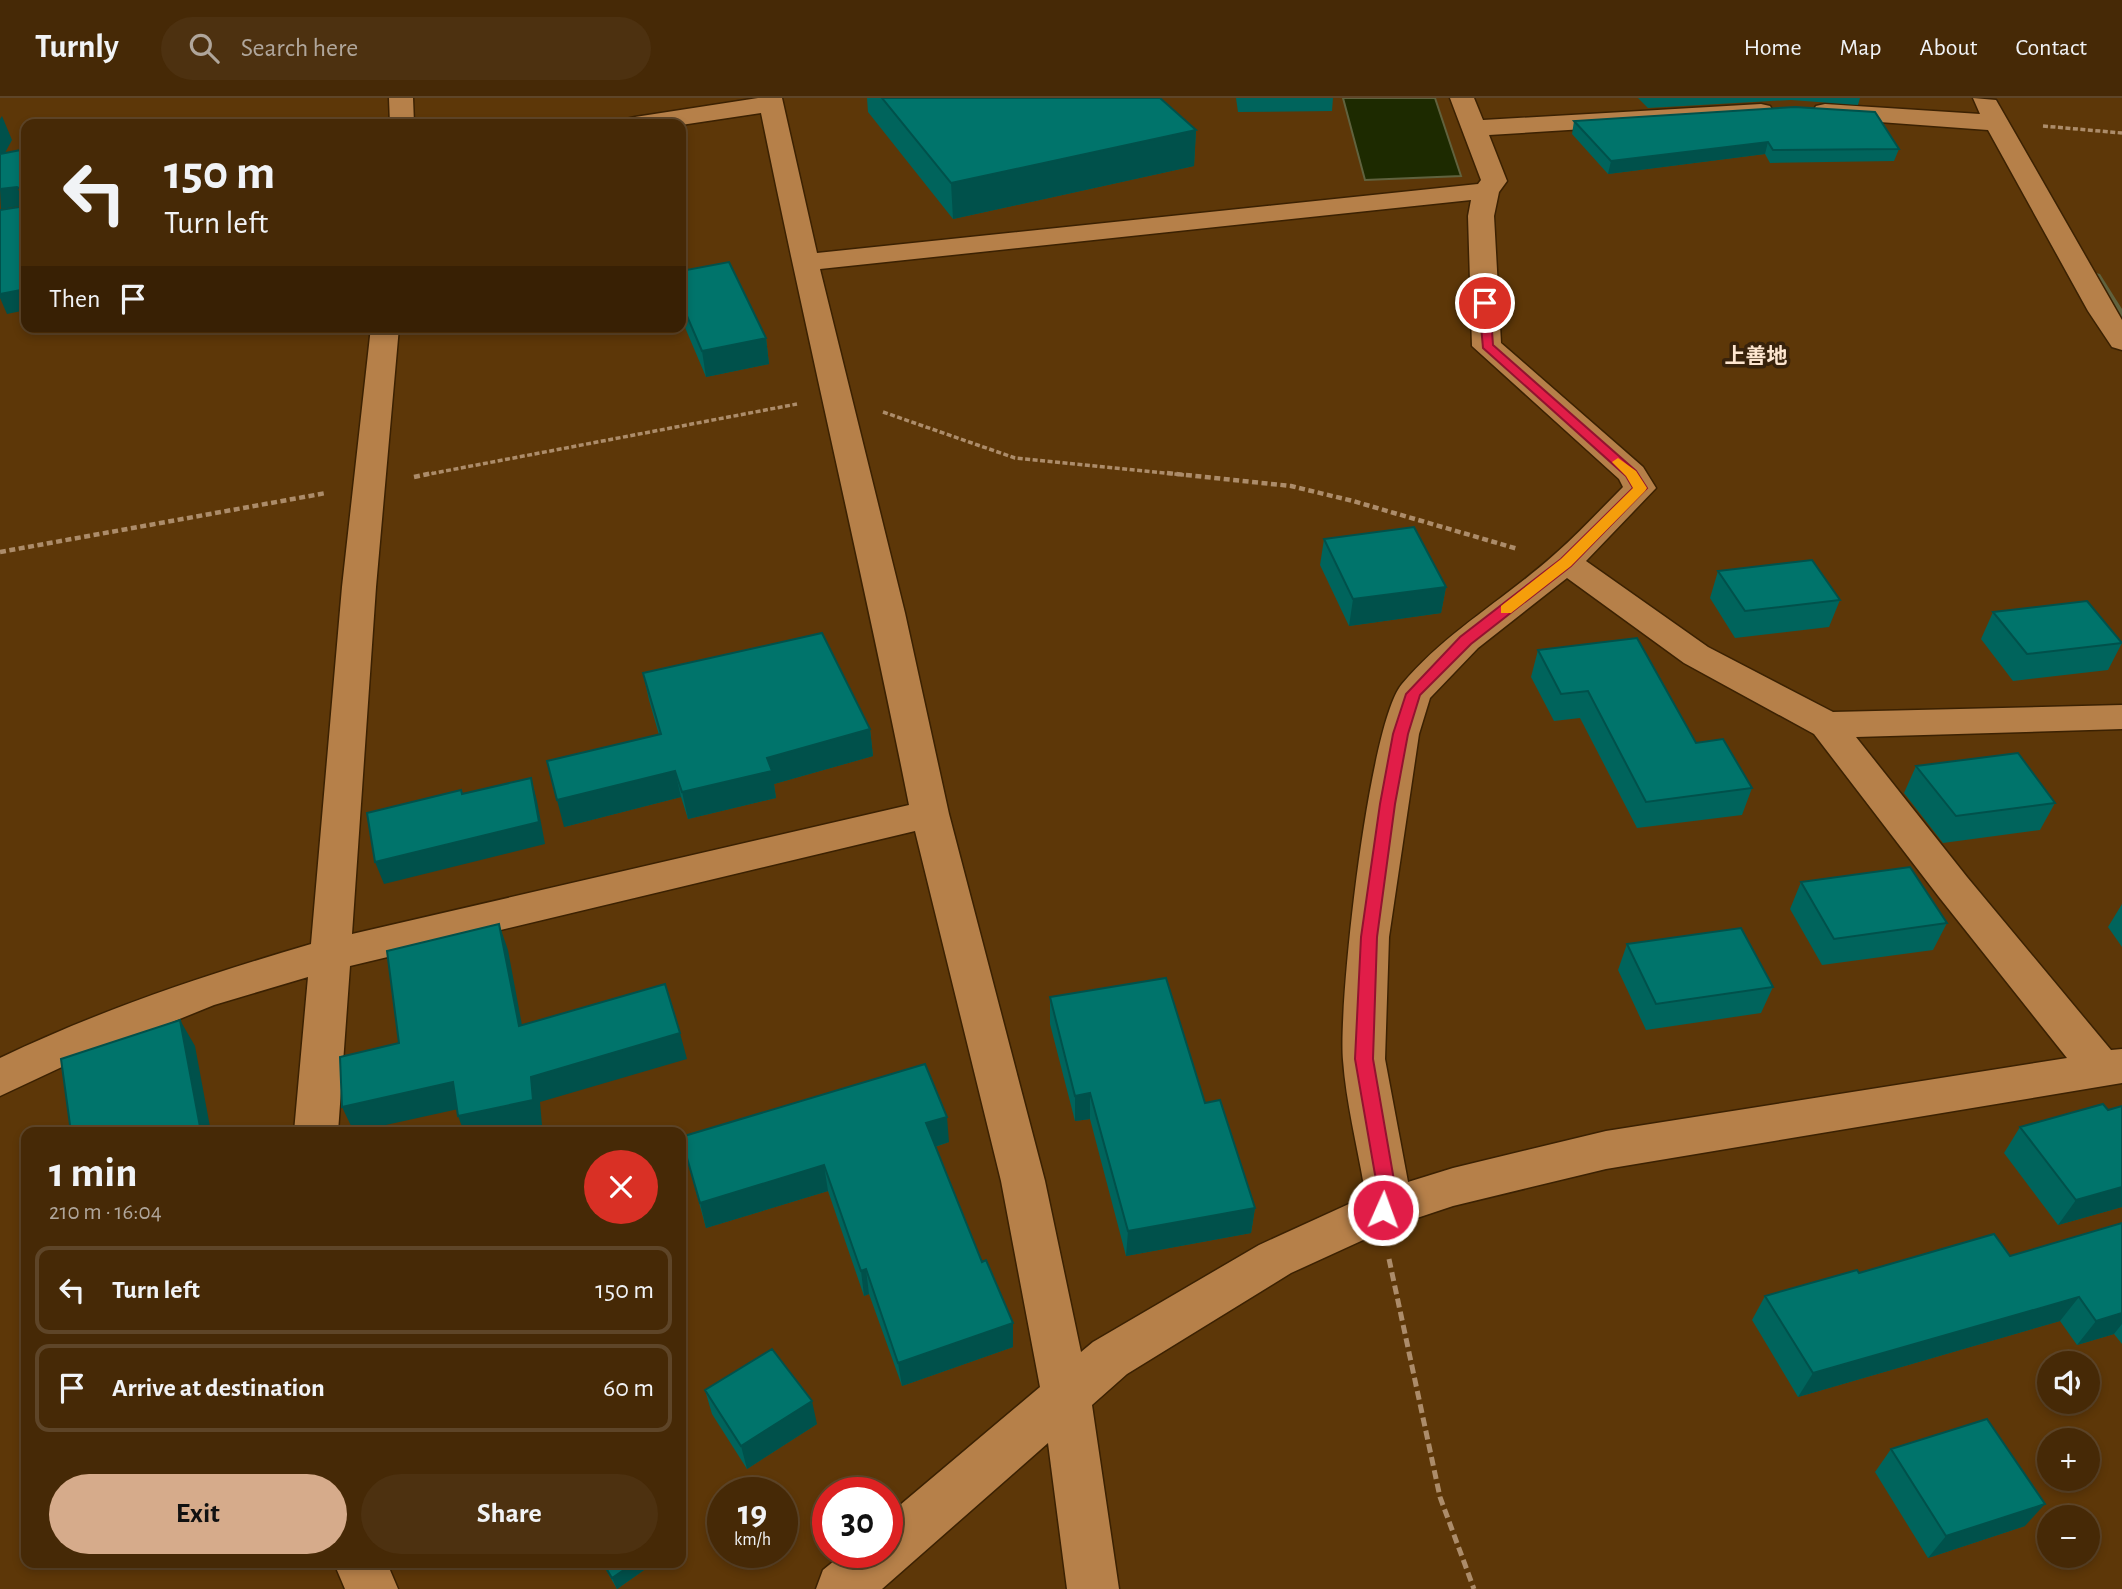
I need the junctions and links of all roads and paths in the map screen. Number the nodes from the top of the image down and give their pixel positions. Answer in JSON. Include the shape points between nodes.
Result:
{"nodes":[{"id":1,"x":401,"y":98,"type":"edge"},
{"id":2,"x":1462,"y":98,"type":"edge"},
{"id":3,"x":1983,"y":98,"type":"edge"},
{"id":4,"x":771,"y":101,"type":"edge"},
{"id":5,"x":402,"y":119,"type":"edge"},
{"id":6,"x":665,"y":119,"type":"edge"},
{"id":7,"x":1996,"y":122,"type":"junction"},
{"id":8,"x":2042,"y":126,"type":"dead end"},
{"id":9,"x":1474,"y":128,"type":"junction"},
{"id":10,"x":2122,"y":132,"type":"edge"},
{"id":11,"x":1486,"y":191,"type":"junction"},
{"id":12,"x":806,"y":262,"type":"junction"},
{"id":13,"x":384,"y":333,"type":"edge"},
{"id":14,"x":2122,"y":341,"type":"edge"},
{"id":15,"x":837,"y":396,"type":"junction"},
{"id":16,"x":369,"y":486,"type":"junction"},
{"id":17,"x":0,"y":552,"type":"edge"},
{"id":18,"x":1566,"y":562,"type":"junction"},
{"id":19,"x":2122,"y":717,"type":"edge"},
{"id":20,"x":1827,"y":725,"type":"junction"},
{"id":21,"x":930,"y":814,"type":"junction"},
{"id":22,"x":328,"y":955,"type":"junction"},
{"id":23,"x":2111,"y":1067,"type":"edge"},
{"id":24,"x":0,"y":1078,"type":"edge"},
{"id":25,"x":316,"y":1127,"type":"edge"},
{"id":26,"x":1383,"y":1210,"type":"junction"},
{"id":27,"x":1066,"y":1396,"type":"junction"},
{"id":28,"x":903,"y":1536,"type":"edge"},
{"id":29,"x":362,"y":1568,"type":"edge"},
{"id":30,"x":866,"y":1568,"type":"edge"},
{"id":31,"x":372,"y":1589,"type":"edge"},
{"id":32,"x":842,"y":1589,"type":"edge"},
{"id":33,"x":1093,"y":1589,"type":"edge"},
{"id":34,"x":1474,"y":1589,"type":"edge"}],
"edges":[{"from":1,"to":5,"type":"street"},
{"from":2,"to":9,"type":"street"},
{"from":3,"to":7,"type":"street"},
{"from":4,"to":6,"type":"street"},
{"from":4,"to":12,"type":"street"},
{"from":7,"to":9,"type":"street","via":[[1797,110]]},
{"from":7,"to":14,"type":"street"},
{"from":8,"to":10,"type":"path"},
{"from":9,"to":11,"type":"street","via":[[1494,181]]},
{"from":11,"to":12,"type":"street"},
{"from":11,"to":18,"type":"street","via":[[1481,216],[1487,346],[1632,474],[1640,488]]},
{"from":12,"to":15,"type":"street"},
{"from":13,"to":16,"type":"street"},
{"from":15,"to":16,"type":"path"},
{"from":15,"to":18,"type":"path","via":[[1015,458],[1291,486]]},
{"from":15,"to":21,"type":"street"},
{"from":16,"to":17,"type":"path"},
{"from":16,"to":22,"type":"street"},
{"from":18,"to":20,"type":"street","via":[[1696,655]]},
{"from":18,"to":26,"type":"street","via":[[1465,640],[1413,694],[1401,734],[1369,937],[1364,1059],[1386,1186]]},
{"from":19,"to":20,"type":"street"},
{"from":20,"to":23,"type":"street","via":[[1952,887]]},
{"from":21,"to":22,"type":"street"},
{"from":21,"to":27,"type":"street","via":[[1023,1181]]},
{"from":22,"to":24,"type":"street","via":[[203,992]]},
{"from":22,"to":25,"type":"street"},
{"from":23,"to":26,"type":"street","via":[[1606,1150],[1453,1187]]},
{"from":26,"to":27,"type":"street","via":[[1263,1266],[1110,1358]]},
{"from":26,"to":34,"type":"path","via":[[1385,1241],[1440,1497]]},
{"from":27,"to":28,"type":"street"},
{"from":27,"to":33,"type":"street"},
{"from":29,"to":31,"type":"street"},
{"from":30,"to":32,"type":"street"}]}
